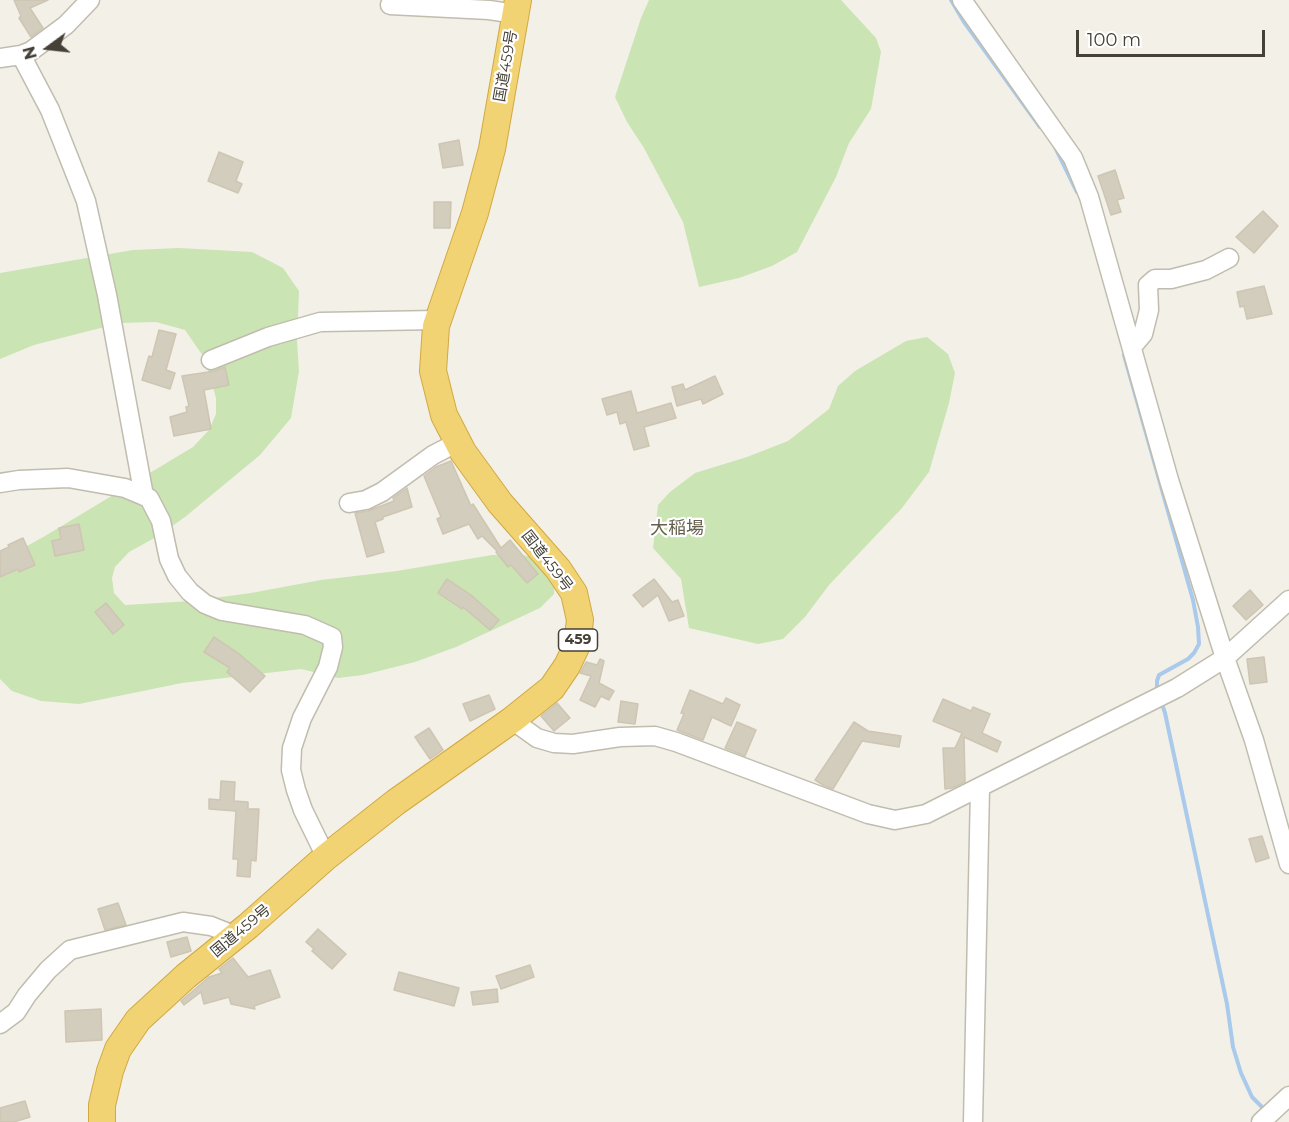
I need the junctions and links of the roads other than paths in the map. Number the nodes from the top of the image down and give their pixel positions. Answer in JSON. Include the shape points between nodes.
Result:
{"nodes":[{"id":1,"x":90,"y":0,"type":"edge"},
{"id":2,"x":962,"y":0,"type":"edge"},
{"id":3,"x":390,"y":5,"type":"dead end"},
{"id":4,"x":517,"y":7,"type":"edge"},
{"id":5,"x":21,"y":55,"type":"junction"},
{"id":6,"x":0,"y":58,"type":"edge"},
{"id":7,"x":1229,"y":258,"type":"dead end"},
{"id":8,"x":438,"y":320,"type":"junction"},
{"id":9,"x":1132,"y":347,"type":"junction"},
{"id":10,"x":211,"y":360,"type":"dead end"},
{"id":11,"x":458,"y":442,"type":"junction"},
{"id":12,"x":0,"y":483,"type":"edge"},
{"id":13,"x":144,"y":496,"type":"junction"},
{"id":14,"x":349,"y":503,"type":"dead end"},
{"id":15,"x":1289,"y":600,"type":"edge"},
{"id":16,"x":1225,"y":658,"type":"junction"},
{"id":17,"x":512,"y":720,"type":"junction"},
{"id":18,"x":980,"y":788,"type":"junction"},
{"id":19,"x":326,"y":857,"type":"junction"},
{"id":20,"x":1289,"y":864,"type":"edge"},
{"id":21,"x":236,"y":936,"type":"junction"},
{"id":22,"x":0,"y":1024,"type":"edge"},
{"id":23,"x":1289,"y":1096,"type":"edge"},
{"id":24,"x":102,"y":1122,"type":"edge"},
{"id":25,"x":973,"y":1122,"type":"edge"},
{"id":26,"x":1261,"y":1122,"type":"edge"}],
"edges":[{"from":1,"to":5,"type":"street","via":[[52,36]]},
{"from":2,"to":9,"type":"street","via":[[1073,158],[1089,197]]},
{"from":3,"to":4,"type":"street","via":[[489,10]]},
{"from":4,"to":8,"type":"highway","name":"国道459号","number":"459","via":[[492,149],[475,213]]},
{"from":5,"to":6,"type":"street"},
{"from":5,"to":13,"type":"street","via":[[50,110],[86,201]]},
{"from":7,"to":9,"type":"street","via":[[1206,270],[1155,279],[1148,285],[1149,310],[1143,334]]},
{"from":8,"to":10,"type":"street","via":[[320,322]]},
{"from":8,"to":11,"type":"highway","name":"国道459号","number":"459","via":[[433,371],[444,415]]},
{"from":9,"to":16,"type":"street"},
{"from":11,"to":14,"type":"street","via":[[382,492]]},
{"from":11,"to":17,"type":"highway","name":"国道459号","number":"459","via":[[500,503],[558,569],[574,593],[580,620],[577,645],[562,674],[552,688]]},
{"from":12,"to":13,"type":"street","via":[[68,478],[125,488]]},
{"from":13,"to":19,"type":"street","via":[[149,498],[161,521],[177,576],[205,604],[222,611],[304,625],[332,637],[328,667],[302,718],[292,748],[291,770],[303,810]]},
{"from":15,"to":16,"type":"street"},
{"from":16,"to":18,"type":"street","via":[[1177,688]]},
{"from":16,"to":20,"type":"street","via":[[1254,740]]},
{"from":17,"to":18,"type":"street","via":[[537,738],[554,743],[655,736],[868,814],[895,820],[927,814]]},
{"from":17,"to":19,"type":"highway","name":"国道459号","number":"459"},
{"from":18,"to":25,"type":"street"},
{"from":19,"to":21,"type":"highway","name":"国道459号","number":"459"},
{"from":21,"to":22,"type":"street","via":[[183,922],[70,950],[48,970],[16,1012]]},
{"from":21,"to":24,"type":"highway","name":"国道459号","number":"459","via":[[186,975],[126,1036],[110,1071]]},
{"from":23,"to":26,"type":"street"}]}
